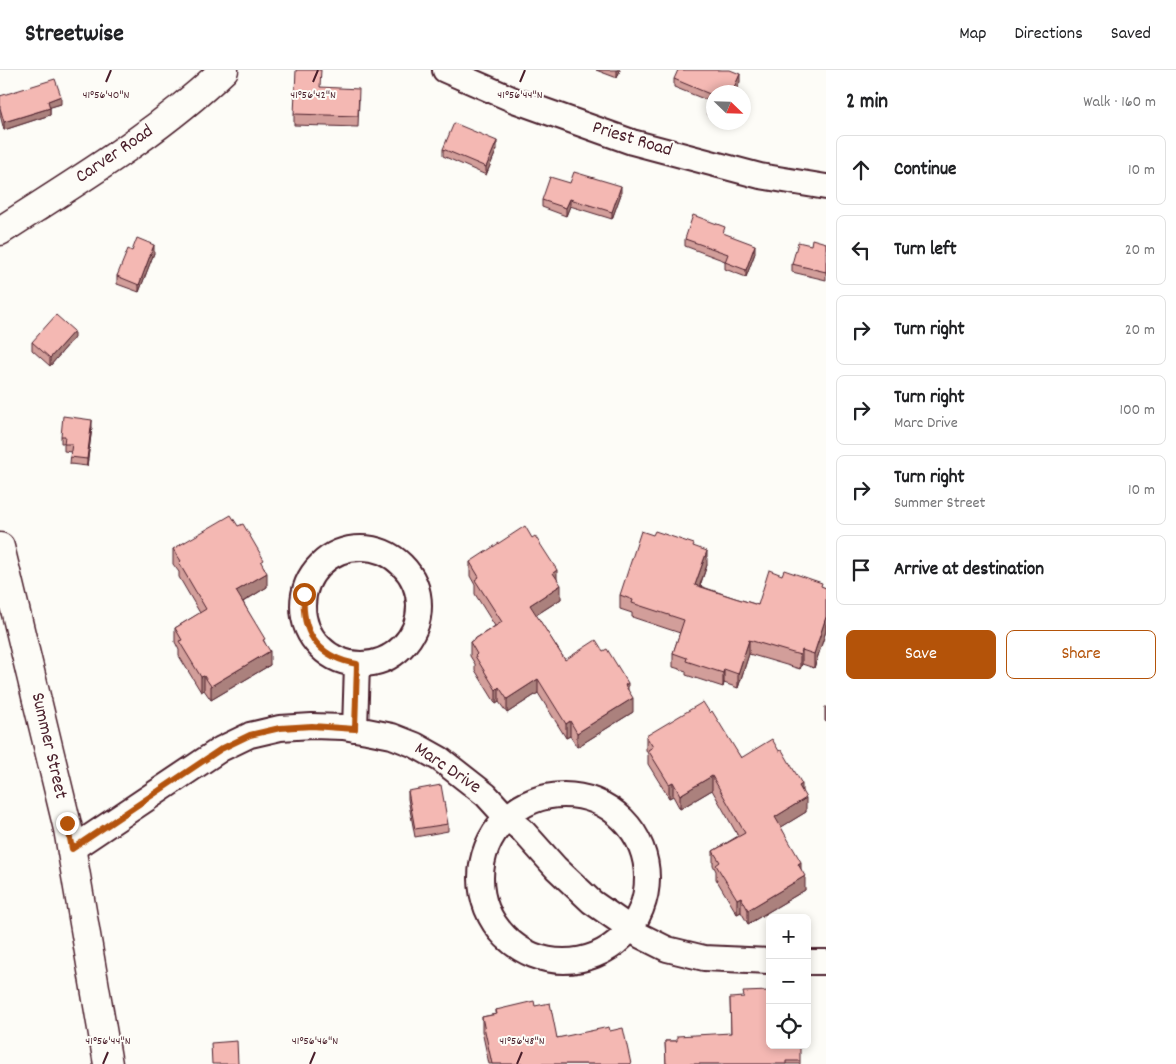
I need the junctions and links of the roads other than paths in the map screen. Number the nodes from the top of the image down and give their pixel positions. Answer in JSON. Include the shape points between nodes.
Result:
{"nodes":[{"id":1,"x":224,"y":70,"type":"edge"},
{"id":2,"x":445,"y":70,"type":"edge"},
{"id":3,"x":826,"y":187,"type":"edge"},
{"id":4,"x":0,"y":231,"type":"edge"},
{"id":5,"x":0,"y":547,"type":"edge"},
{"id":6,"x":357,"y":664,"type":"junction"},
{"id":7,"x":355,"y":729,"type":"junction"},
{"id":8,"x":507,"y":818,"type":"junction"},
{"id":9,"x":72,"y":849,"type":"junction"},
{"id":10,"x":630,"y":928,"type":"junction"},
{"id":11,"x":766,"y":962,"type":"edge"},
{"id":12,"x":811,"y":962,"type":"edge"},
{"id":13,"x":826,"y":962,"type":"edge"},
{"id":14,"x":108,"y":1064,"type":"edge"}],
"edges":[{"from":1,"to":4,"type":"main road","name":"Carver Road","via":[[182,108],[139,140]]},
{"from":2,"to":3,"type":"street","name":"Priest Road","via":[[514,100],[632,142],[760,176]]},
{"from":5,"to":9,"type":"main road","name":"Summer Street"},
{"from":6,"to":6,"type":"street","via":[[330,656],[315,641],[305,622],[304,594],[309,580],[328,558],[354,548],[368,548],[382,551],[402,564],[415,584],[419,607],[414,630],[400,649],[380,661]]},
{"from":6,"to":7,"type":"street"},
{"from":7,"to":8,"type":"street","name":"Marc Drive","via":[[392,736],[440,759],[486,795]]},
{"from":7,"to":9,"type":"street","name":"Marc Drive","via":[[312,726],[280,728],[250,735],[221,749]]},
{"from":8,"to":10,"type":"street","name":"Marc Drive","via":[[592,902]]},
{"from":8,"to":10,"type":"street","via":[[522,806],[558,795],[596,801],[619,816],[637,838],[647,875],[646,894]]},
{"from":8,"to":10,"type":"street","via":[[486,848],[481,884],[484,902],[502,934],[531,955],[567,961],[602,952]]},
{"from":9,"to":14,"type":"main road","name":"Summer Street"},
{"from":10,"to":11,"type":"street","name":"Marc Drive","via":[[667,949],[686,954]]},
{"from":12,"to":13,"type":"street"}]}
